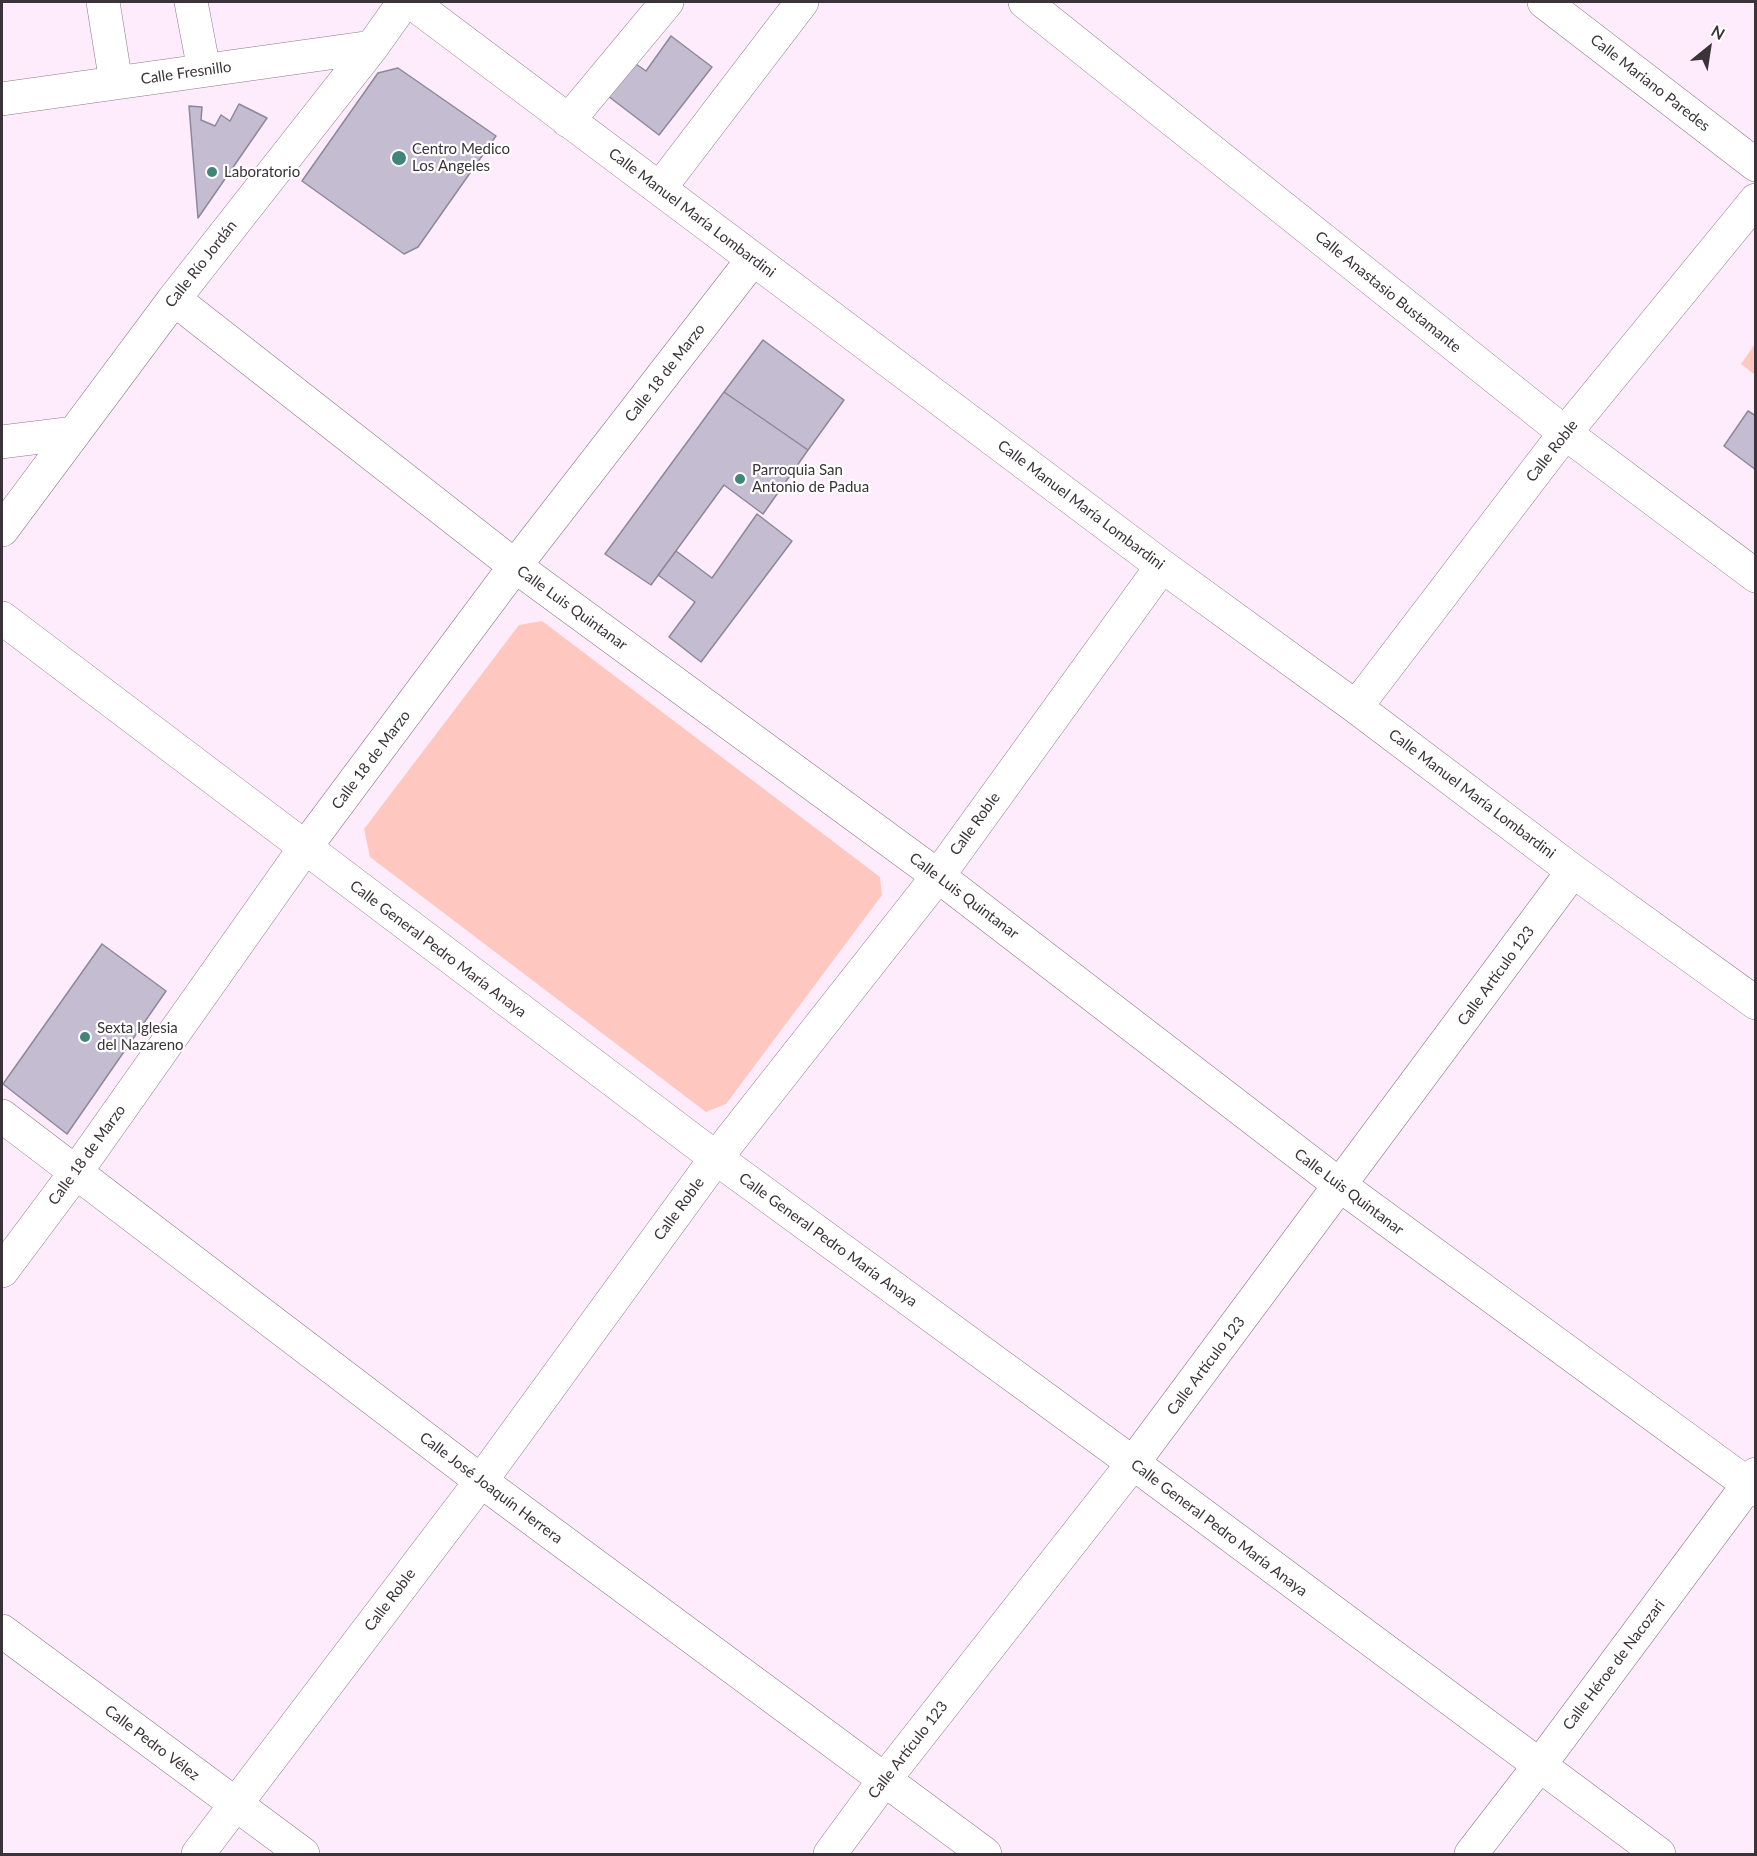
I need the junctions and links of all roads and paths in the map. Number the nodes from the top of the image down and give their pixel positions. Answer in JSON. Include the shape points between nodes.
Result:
{"nodes":[{"id":1,"x":103,"y":2,"type":"edge"},
{"id":2,"x":191,"y":2,"type":"edge"},
{"id":3,"x":404,"y":2,"type":"edge"},
{"id":4,"x":411,"y":2,"type":"edge"},
{"id":5,"x":666,"y":2,"type":"edge"},
{"id":6,"x":802,"y":2,"type":"edge"},
{"id":7,"x":1025,"y":2,"type":"edge"},
{"id":8,"x":1544,"y":2,"type":"edge"},
{"id":9,"x":372,"y":47,"type":"junction"},
{"id":10,"x":204,"y":70,"type":"junction"},
{"id":11,"x":116,"y":83,"type":"junction"},
{"id":12,"x":2,"y":99,"type":"edge"},
{"id":13,"x":568,"y":121,"type":"junction"},
{"id":14,"x":1755,"y":165,"type":"edge"},
{"id":15,"x":660,"y":188,"type":"junction"},
{"id":16,"x":1755,"y":200,"type":"edge"},
{"id":17,"x":753,"y":259,"type":"junction"},
{"id":18,"x":174,"y":299,"type":"junction"},
{"id":19,"x":73,"y":433,"type":"junction"},
{"id":20,"x":1565,"y":433,"type":"junction"},
{"id":21,"x":2,"y":442,"type":"edge"},
{"id":22,"x":2,"y":530,"type":"edge"},
{"id":23,"x":515,"y":566,"type":"junction"},
{"id":24,"x":1162,"y":566,"type":"junction"},
{"id":25,"x":1755,"y":576,"type":"edge"},
{"id":26,"x":2,"y":618,"type":"edge"},
{"id":27,"x":1356,"y":707,"type":"junction"},
{"id":28,"x":304,"y":849,"type":"junction"},
{"id":29,"x":1573,"y":871,"type":"junction"},
{"id":30,"x":938,"y":876,"type":"junction"},
{"id":31,"x":1755,"y":1003,"type":"edge"},
{"id":32,"x":2,"y":1116,"type":"edge"},
{"id":33,"x":716,"y":1158,"type":"junction"},
{"id":34,"x":76,"y":1172,"type":"junction"},
{"id":35,"x":1341,"y":1186,"type":"junction"},
{"id":36,"x":2,"y":1270,"type":"edge"},
{"id":37,"x":1133,"y":1463,"type":"junction"},
{"id":38,"x":481,"y":1481,"type":"junction"},
{"id":39,"x":1753,"y":1483,"type":"edge"},
{"id":40,"x":2,"y":1631,"type":"edge"},
{"id":41,"x":1539,"y":1766,"type":"junction"},
{"id":42,"x":885,"y":1779,"type":"junction"},
{"id":43,"x":235,"y":1805,"type":"junction"},
{"id":44,"x":198,"y":1854,"type":"edge"},
{"id":45,"x":303,"y":1854,"type":"edge"},
{"id":46,"x":830,"y":1854,"type":"edge"},
{"id":47,"x":985,"y":1854,"type":"edge"},
{"id":48,"x":1471,"y":1854,"type":"edge"},
{"id":49,"x":1659,"y":1854,"type":"edge"}],
"edges":[{"from":1,"to":11,"type":"street"},
{"from":2,"to":10,"type":"street"},
{"from":3,"to":9,"type":"street","name":"Calle Río Jordán"},
{"from":4,"to":13,"type":"street","name":"Calle Manuel María Lombardini"},
{"from":5,"to":13,"type":"street"},
{"from":6,"to":15,"type":"street"},
{"from":7,"to":20,"type":"street","name":"Calle Anastasio Bustamante"},
{"from":8,"to":14,"type":"street","name":"Calle Mariano Paredes"},
{"from":9,"to":10,"type":"street","name":"Calle Fresnillo"},
{"from":9,"to":18,"type":"street","name":"Calle Río Jordán"},
{"from":10,"to":11,"type":"street","name":"Calle Fresnillo"},
{"from":11,"to":12,"type":"street","name":"Calle Fresnillo"},
{"from":13,"to":15,"type":"street","name":"Calle Manuel María Lombardini"},
{"from":15,"to":17,"type":"street","name":"Calle Manuel María Lombardini"},
{"from":16,"to":20,"type":"street","name":"Calle Roble"},
{"from":17,"to":23,"type":"street","name":"Calle 18 de Marzo"},
{"from":17,"to":24,"type":"street","name":"Calle Manuel María Lombardini"},
{"from":18,"to":19,"type":"street","name":"Calle Río Jordán"},
{"from":18,"to":23,"type":"street","name":"Calle Luis Quintanar"},
{"from":19,"to":21,"type":"street"},
{"from":19,"to":22,"type":"street","name":"Calle Río Jordán"},
{"from":20,"to":25,"type":"street","name":"Calle Anastasio Bustamante"},
{"from":20,"to":27,"type":"street","name":"Calle Roble"},
{"from":23,"to":28,"type":"street","name":"Calle 18 de Marzo"},
{"from":23,"to":30,"type":"street","name":"Calle Luis Quintanar"},
{"from":24,"to":27,"type":"street","name":"Calle Manuel María Lombardini"},
{"from":24,"to":30,"type":"street","name":"Calle Roble"},
{"from":26,"to":28,"type":"street","name":"Calle General Pedro María Anaya"},
{"from":27,"to":29,"type":"street","name":"Calle Manuel María Lombardini"},
{"from":28,"to":33,"type":"street","name":"Calle General Pedro María Anaya"},
{"from":28,"to":34,"type":"street","name":"Calle 18 de Marzo"},
{"from":29,"to":31,"type":"street","name":"Calle Manuel María Lombardini"},
{"from":29,"to":35,"type":"street","name":"Calle Artículo 123"},
{"from":30,"to":33,"type":"street","name":"Calle Roble"},
{"from":30,"to":35,"type":"street","name":"Calle Luis Quintanar"},
{"from":32,"to":34,"type":"street","name":"Calle José Joaquín Herrera"},
{"from":33,"to":37,"type":"street","name":"Calle General Pedro María Anaya"},
{"from":33,"to":38,"type":"street","name":"Calle Roble"},
{"from":34,"to":36,"type":"street","name":"Calle 18 de Marzo"},
{"from":34,"to":38,"type":"street","name":"Calle José Joaquín Herrera"},
{"from":35,"to":37,"type":"street","name":"Calle Artículo 123"},
{"from":35,"to":39,"type":"street","name":"Calle Luis Quintanar"},
{"from":37,"to":41,"type":"street","name":"Calle General Pedro María Anaya"},
{"from":37,"to":42,"type":"street","name":"Calle Artículo 123"},
{"from":38,"to":42,"type":"street","name":"Calle José Joaquín Herrera"},
{"from":38,"to":43,"type":"street","name":"Calle Roble"},
{"from":39,"to":41,"type":"street","name":"Calle Héroe de Nacozari"},
{"from":40,"to":43,"type":"street","name":"Calle Pedro Vélez"},
{"from":41,"to":48,"type":"street","name":"Calle Héroe de Nacozari"},
{"from":41,"to":49,"type":"street","name":"Calle General Pedro María Anaya"},
{"from":42,"to":46,"type":"street","name":"Calle Artículo 123"},
{"from":42,"to":47,"type":"street","name":"Calle José Joaquín Herrera"},
{"from":43,"to":44,"type":"street","name":"Calle Roble"},
{"from":43,"to":45,"type":"street","name":"Calle Pedro Vélez"}]}
